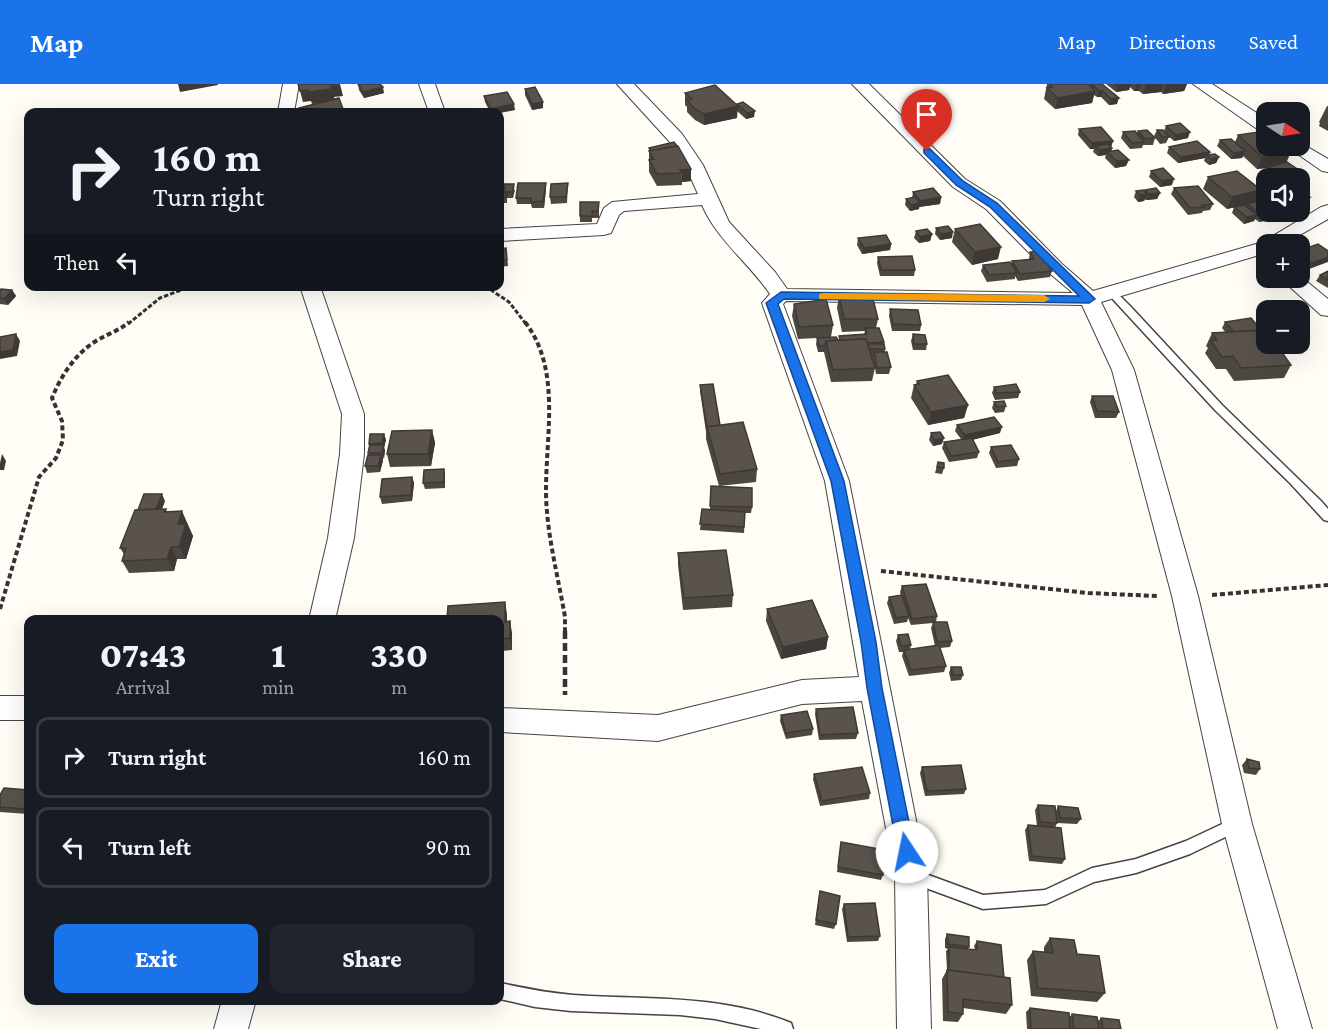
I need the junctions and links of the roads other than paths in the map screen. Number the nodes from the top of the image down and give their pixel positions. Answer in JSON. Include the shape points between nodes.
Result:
{"nodes":[{"id":1,"x":291,"y":84,"type":"edge"},
{"id":2,"x":427,"y":84,"type":"edge"},
{"id":3,"x":625,"y":84,"type":"edge"},
{"id":4,"x":860,"y":84,"type":"edge"},
{"id":5,"x":1201,"y":84,"type":"edge"},
{"id":6,"x":287,"y":108,"type":"edge"},
{"id":7,"x":436,"y":108,"type":"edge"},
{"id":8,"x":1256,"y":120,"type":"edge"},
{"id":9,"x":1310,"y":155,"type":"edge"},
{"id":10,"x":1328,"y":166,"type":"edge"},
{"id":11,"x":709,"y":199,"type":"junction"},
{"id":12,"x":1328,"y":211,"type":"edge"},
{"id":13,"x":1291,"y":234,"type":"edge"},
{"id":14,"x":504,"y":235,"type":"edge"},
{"id":15,"x":1256,"y":253,"type":"edge"},
{"id":16,"x":1302,"y":288,"type":"edge"},
{"id":17,"x":312,"y":291,"type":"edge"},
{"id":18,"x":781,"y":295,"type":"junction"},
{"id":19,"x":1100,"y":296,"type":"junction"},
{"id":20,"x":1328,"y":310,"type":"edge"},
{"id":21,"x":1328,"y":517,"type":"edge"},
{"id":22,"x":323,"y":615,"type":"edge"},
{"id":23,"x":874,"y":688,"type":"junction"},
{"id":24,"x":0,"y":708,"type":"edge"},
{"id":25,"x":24,"y":708,"type":"edge"},
{"id":26,"x":504,"y":720,"type":"edge"},
{"id":27,"x":1237,"y":824,"type":"junction"},
{"id":28,"x":911,"y":876,"type":"junction"},
{"id":29,"x":504,"y":992,"type":"edge"},
{"id":30,"x":238,"y":1005,"type":"edge"},
{"id":31,"x":231,"y":1029,"type":"edge"},
{"id":32,"x":785,"y":1029,"type":"edge"},
{"id":33,"x":914,"y":1029,"type":"edge"},
{"id":34,"x":1295,"y":1029,"type":"edge"}],
"edges":[{"from":1,"to":6,"type":"street"},
{"from":2,"to":7,"type":"street"},
{"from":3,"to":11,"type":"street","via":[[676,138]]},
{"from":4,"to":19,"type":"street","via":[[959,183],[993,205]]},
{"from":5,"to":8,"type":"street"},
{"from":9,"to":10,"type":"street"},
{"from":11,"to":14,"type":"street","via":[[619,206],[611,212],[604,229]]},
{"from":11,"to":18,"type":"street","via":[[720,224]]},
{"from":12,"to":13,"type":"street"},
{"from":15,"to":19,"type":"street"},
{"from":16,"to":20,"type":"street"},
{"from":17,"to":22,"type":"street","via":[[353,414],[341,538]]},
{"from":18,"to":19,"type":"street"},
{"from":18,"to":23,"type":"street","via":[[772,303],[837,481]]},
{"from":19,"to":21,"type":"lane","via":[[1154,334],[1233,422]]},
{"from":19,"to":27,"type":"street","via":[[1185,596]]},
{"from":23,"to":26,"type":"street","via":[[802,692],[658,728]]},
{"from":23,"to":28,"type":"street"},
{"from":24,"to":25,"type":"street"},
{"from":27,"to":28,"type":"lane","via":[[1190,847],[1136,866],[1092,875],[1046,897],[984,902]]},
{"from":27,"to":34,"type":"street"},
{"from":28,"to":33,"type":"street"},
{"from":29,"to":32,"type":"lane","via":[[527,999],[693,1009],[760,1018]]},
{"from":30,"to":31,"type":"street"}]}
